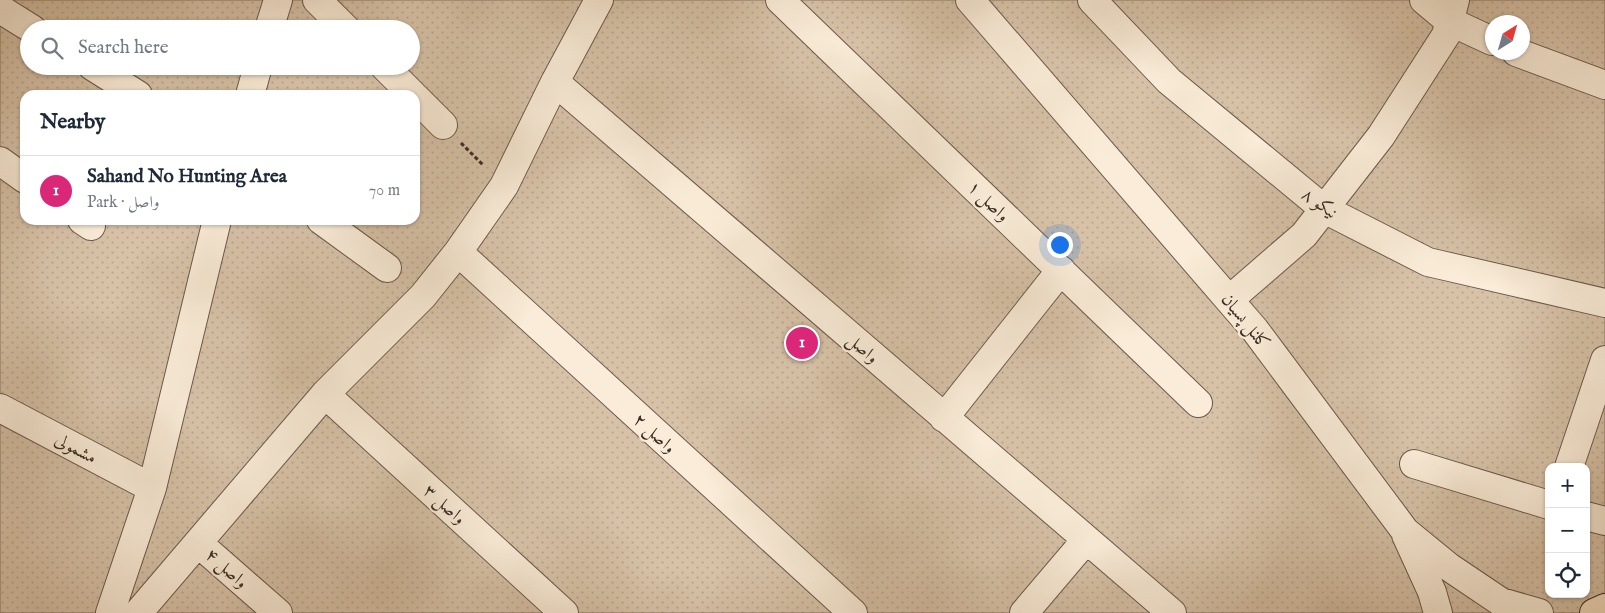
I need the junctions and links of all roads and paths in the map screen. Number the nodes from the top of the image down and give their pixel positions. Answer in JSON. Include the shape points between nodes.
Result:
{"nodes":[{"id":1,"x":278,"y":0,"type":"edge"},
{"id":2,"x":317,"y":0,"type":"edge"},
{"id":3,"x":599,"y":0,"type":"edge"},
{"id":4,"x":780,"y":0,"type":"edge"},
{"id":5,"x":970,"y":0,"type":"edge"},
{"id":6,"x":1092,"y":0,"type":"edge"},
{"id":7,"x":1424,"y":0,"type":"edge"},
{"id":8,"x":0,"y":9,"type":"edge"},
{"id":9,"x":1452,"y":10,"type":"edge"},
{"id":10,"x":272,"y":20,"type":"edge"},
{"id":11,"x":337,"y":20,"type":"edge"},
{"id":12,"x":20,"y":22,"type":"edge"},
{"id":13,"x":1485,"y":36,"type":"edge"},
{"id":14,"x":1530,"y":57,"type":"edge"},
{"id":15,"x":106,"y":75,"type":"edge"},
{"id":16,"x":256,"y":75,"type":"edge"},
{"id":17,"x":393,"y":75,"type":"edge"},
{"id":18,"x":555,"y":82,"type":"junction"},
{"id":19,"x":1605,"y":85,"type":"edge"},
{"id":20,"x":130,"y":90,"type":"edge"},
{"id":21,"x":251,"y":90,"type":"edge"},
{"id":22,"x":408,"y":90,"type":"edge"},
{"id":23,"x":420,"y":102,"type":"edge"},
{"id":24,"x":443,"y":125,"type":"joint"},
{"id":25,"x":0,"y":160,"type":"edge"},
{"id":26,"x":20,"y":175,"type":"edge"},
{"id":27,"x":504,"y":186,"type":"junction"},
{"id":28,"x":1324,"y":209,"type":"junction"},
{"id":29,"x":216,"y":225,"type":"edge"},
{"id":30,"x":328,"y":225,"type":"edge"},
{"id":31,"x":458,"y":252,"type":"junction"},
{"id":32,"x":387,"y":268,"type":"dead end"},
{"id":33,"x":1061,"y":270,"type":"junction"},
{"id":34,"x":1229,"y":300,"type":"junction"},
{"id":35,"x":1605,"y":303,"type":"edge"},
{"id":36,"x":1605,"y":360,"type":"edge"},
{"id":37,"x":325,"y":394,"type":"junction"},
{"id":38,"x":1198,"y":402,"type":"dead end"},
{"id":39,"x":0,"y":408,"type":"edge"},
{"id":40,"x":944,"y":418,"type":"junction"},
{"id":41,"x":1570,"y":463,"type":"edge"},
{"id":42,"x":1414,"y":464,"type":"dead end"},
{"id":43,"x":152,"y":488,"type":"junction"},
{"id":44,"x":1545,"y":504,"type":"edge"},
{"id":45,"x":1590,"y":517,"type":"edge"},
{"id":46,"x":1605,"y":521,"type":"edge"},
{"id":47,"x":1405,"y":531,"type":"junction"},
{"id":48,"x":1086,"y":540,"type":"junction"},
{"id":49,"x":198,"y":543,"type":"junction"},
{"id":50,"x":1605,"y":608,"type":"edge"},
{"id":51,"x":110,"y":613,"type":"edge"},
{"id":52,"x":138,"y":613,"type":"edge"},
{"id":53,"x":278,"y":613,"type":"edge"},
{"id":54,"x":564,"y":613,"type":"edge"},
{"id":55,"x":853,"y":613,"type":"edge"},
{"id":56,"x":1024,"y":613,"type":"edge"},
{"id":57,"x":1172,"y":613,"type":"edge"},
{"id":58,"x":1438,"y":613,"type":"edge"},
{"id":59,"x":1539,"y":613,"type":"edge"},
{"id":60,"x":1594,"y":613,"type":"edge"}],
"edges":[{"from":1,"to":10,"type":"street"},
{"from":2,"to":11,"type":"street"},
{"from":3,"to":18,"type":"street"},
{"from":4,"to":33,"type":"street","name":"واصل ۱"},
{"from":5,"to":34,"type":"street","name":"کلنل پسیان"},
{"from":6,"to":28,"type":"street","name":"نیکو ۸","via":[[1168,80]]},
{"from":7,"to":9,"type":"street"},
{"from":8,"to":12,"type":"street"},
{"from":9,"to":13,"type":"street"},
{"from":9,"to":28,"type":"street","via":[[1446,35],[1381,136]]},
{"from":14,"to":19,"type":"street"},
{"from":15,"to":20,"type":"street"},
{"from":16,"to":21,"type":"street"},
{"from":17,"to":22,"type":"street"},
{"from":18,"to":27,"type":"street"},
{"from":18,"to":40,"type":"street","name":"واصل"},
{"from":23,"to":24,"type":"street"},
{"from":24,"to":27,"type":"path"},
{"from":25,"to":26,"type":"street"},
{"from":27,"to":31,"type":"street"},
{"from":28,"to":34,"type":"street","via":[[1304,235]]},
{"from":28,"to":35,"type":"street","name":"نیکو ۸","via":[[1428,262]]},
{"from":29,"to":43,"type":"street"},
{"from":30,"to":32,"type":"street"},
{"from":31,"to":37,"type":"street","via":[[423,296]]},
{"from":31,"to":55,"type":"street","name":"واصل ۲"},
{"from":33,"to":38,"type":"street","name":"واصل ۱"},
{"from":33,"to":40,"type":"street"},
{"from":34,"to":47,"type":"street","name":"کلنل پسیان"},
{"from":36,"to":41,"type":"street"},
{"from":37,"to":49,"type":"street"},
{"from":37,"to":54,"type":"street","name":"واصل ۳"},
{"from":39,"to":43,"type":"street","name":"مشمولی"},
{"from":40,"to":48,"type":"street","name":"واصل"},
{"from":42,"to":44,"type":"street"},
{"from":43,"to":51,"type":"street"},
{"from":45,"to":46,"type":"street"},
{"from":47,"to":58,"type":"street"},
{"from":47,"to":59,"type":"street","name":"کلنل پسیان","via":[[1449,567],[1501,602]]},
{"from":48,"to":56,"type":"street"},
{"from":48,"to":57,"type":"street","name":"واصل"},
{"from":49,"to":52,"type":"street"},
{"from":49,"to":53,"type":"street","name":"واصل ۴"},
{"from":50,"to":60,"type":"main road"}]}
